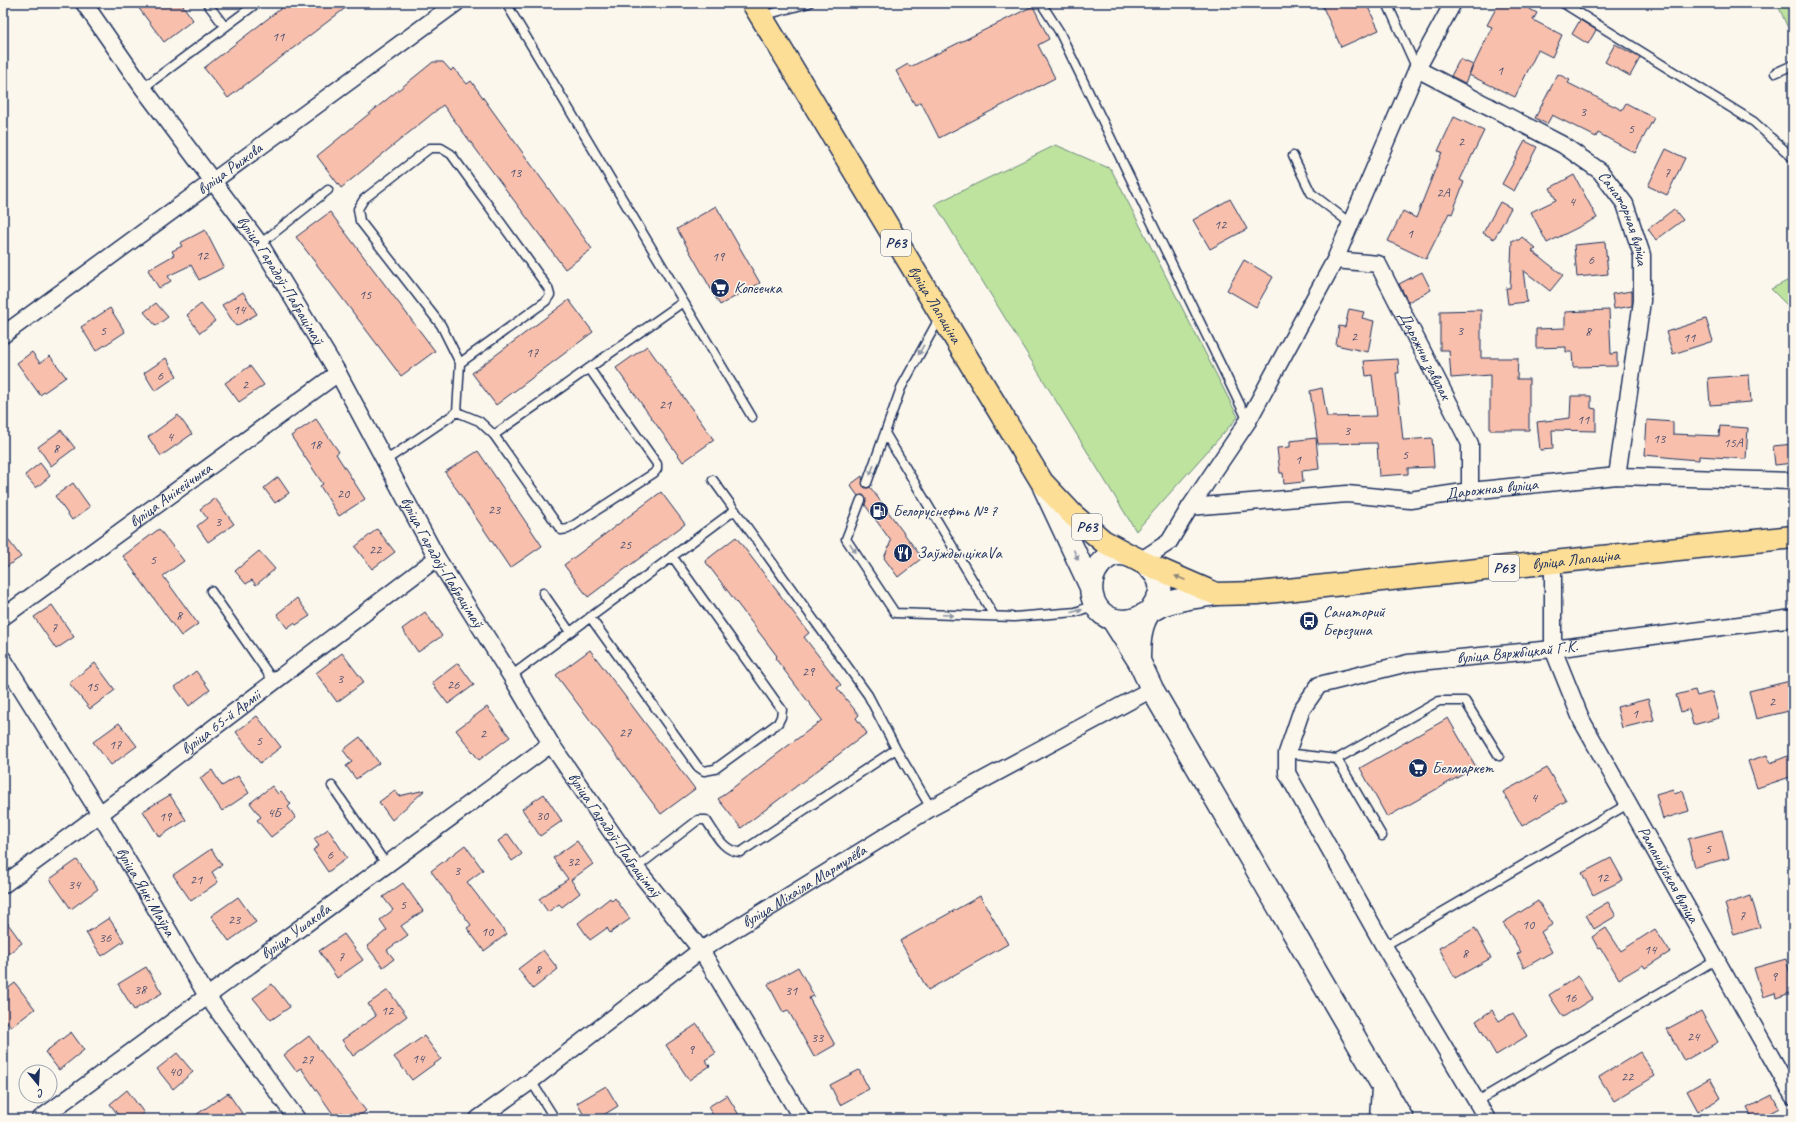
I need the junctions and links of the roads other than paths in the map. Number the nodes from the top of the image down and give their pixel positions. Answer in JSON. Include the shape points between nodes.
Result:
{"nodes":[{"id":1,"x":84,"y":3,"type":"edge"},
{"id":2,"x":207,"y":3,"type":"edge"},
{"id":3,"x":257,"y":3,"type":"edge"},
{"id":4,"x":456,"y":3,"type":"edge"},
{"id":5,"x":506,"y":3,"type":"edge"},
{"id":6,"x":809,"y":3,"type":"edge"},
{"id":7,"x":1041,"y":3,"type":"edge"},
{"id":8,"x":1386,"y":3,"type":"edge"},
{"id":9,"x":1453,"y":3,"type":"edge"},
{"id":10,"x":1564,"y":3,"type":"edge"},
{"id":11,"x":757,"y":10,"type":"edge"},
{"id":12,"x":225,"y":27,"type":"junction"},
{"id":13,"x":1793,"y":65,"type":"edge"},
{"id":14,"x":1418,"y":69,"type":"junction"},
{"id":15,"x":1775,"y":73,"type":"dead end"},
{"id":16,"x":143,"y":88,"type":"junction"},
{"id":17,"x":1293,"y":156,"type":"dead end"},
{"id":18,"x":1793,"y":158,"type":"edge"},
{"id":19,"x":213,"y":182,"type":"junction"},
{"id":20,"x":328,"y":190,"type":"dead end"},
{"id":21,"x":1350,"y":223,"type":"junction"},
{"id":22,"x":260,"y":244,"type":"junction"},
{"id":23,"x":1335,"y":260,"type":"junction"},
{"id":24,"x":683,"y":302,"type":"junction"},
{"id":25,"x":940,"y":316,"type":"junction"},
{"id":26,"x":3,"y":335,"type":"edge"},
{"id":27,"x":460,"y":363,"type":"junction"},
{"id":28,"x":589,"y":368,"type":"junction"},
{"id":29,"x":338,"y":373,"type":"junction"},
{"id":30,"x":458,"y":412,"type":"junction"},
{"id":31,"x":752,"y":417,"type":"dead end"},
{"id":32,"x":1248,"y":420,"type":"junction"},
{"id":33,"x":885,"y":433,"type":"junction"},
{"id":34,"x":494,"y":435,"type":"junction"},
{"id":35,"x":386,"y":461,"type":"junction"},
{"id":36,"x":1617,"y":476,"type":"junction"},
{"id":37,"x":713,"y":480,"type":"dead end"},
{"id":38,"x":1793,"y":481,"type":"edge"},
{"id":39,"x":1042,"y":482,"type":"junction"},
{"id":40,"x":867,"y":483,"type":"dead end"},
{"id":41,"x":1470,"y":491,"type":"junction"},
{"id":42,"x":861,"y":500,"type":"dead end"},
{"id":43,"x":1190,"y":507,"type":"junction"},
{"id":44,"x":735,"y":510,"type":"junction"},
{"id":45,"x":1793,"y":537,"type":"edge"},
{"id":46,"x":672,"y":556,"type":"junction"},
{"id":47,"x":437,"y":558,"type":"junction"},
{"id":48,"x":1140,"y":561,"type":"junction"},
{"id":49,"x":1553,"y":563,"type":"junction"},
{"id":50,"x":211,"y":591,"type":"dead end"},
{"id":51,"x":543,"y":593,"type":"dead end"},
{"id":52,"x":1216,"y":594,"type":"junction"},
{"id":53,"x":1093,"y":595,"type":"junction"},
{"id":54,"x":1149,"y":612,"type":"junction"},
{"id":55,"x":994,"y":616,"type":"junction"},
{"id":56,"x":3,"y":617,"type":"edge"},
{"id":57,"x":590,"y":617,"type":"junction"},
{"id":58,"x":1793,"y":618,"type":"edge"},
{"id":59,"x":1112,"y":620,"type":"junction"},
{"id":60,"x":570,"y":632,"type":"junction"},
{"id":61,"x":1552,"y":649,"type":"junction"},
{"id":62,"x":3,"y":659,"type":"edge"},
{"id":63,"x":1139,"y":661,"type":"junction"},
{"id":64,"x":511,"y":676,"type":"junction"},
{"id":65,"x":274,"y":682,"type":"junction"},
{"id":66,"x":1152,"y":689,"type":"junction"},
{"id":67,"x":551,"y":744,"type":"junction"},
{"id":68,"x":896,"y":750,"type":"junction"},
{"id":69,"x":1287,"y":753,"type":"junction"},
{"id":70,"x":1499,"y":756,"type":"dead end"},
{"id":71,"x":1337,"y":759,"type":"junction"},
{"id":72,"x":332,"y":786,"type":"dead end"},
{"id":73,"x":1628,"y":804,"type":"junction"},
{"id":74,"x":931,"y":808,"type":"junction"},
{"id":75,"x":100,"y":814,"type":"junction"},
{"id":76,"x":1382,"y":836,"type":"dead end"},
{"id":77,"x":386,"y":864,"type":"junction"},
{"id":78,"x":636,"y":868,"type":"junction"},
{"id":79,"x":3,"y":885,"type":"edge"},
{"id":80,"x":1384,"y":946,"type":"junction"},
{"id":81,"x":701,"y":950,"type":"junction"},
{"id":82,"x":1715,"y":960,"type":"junction"},
{"id":83,"x":207,"y":996,"type":"junction"},
{"id":84,"x":531,"y":1081,"type":"junction"},
{"id":85,"x":1383,"y":1088,"type":"junction"},
{"id":86,"x":1793,"y":1096,"type":"edge"},
{"id":87,"x":1476,"y":1102,"type":"junction"},
{"id":88,"x":40,"y":1119,"type":"edge"},
{"id":89,"x":297,"y":1119,"type":"edge"},
{"id":90,"x":478,"y":1119,"type":"edge"},
{"id":91,"x":555,"y":1119,"type":"edge"},
{"id":92,"x":802,"y":1119,"type":"edge"},
{"id":93,"x":1380,"y":1119,"type":"edge"},
{"id":94,"x":1402,"y":1119,"type":"edge"},
{"id":95,"x":1487,"y":1119,"type":"edge"}],
"edges":[{"from":1,"to":16,"type":"street","name":"вуліца Гарадоў-Пабрацімаў"},
{"from":2,"to":12,"type":"lane"},
{"from":3,"to":12,"type":"lane"},
{"from":4,"to":19,"type":"street","name":"вуліца Рыжова"},
{"from":5,"to":24,"type":"lane"},
{"from":6,"to":11,"type":"lane"},
{"from":7,"to":32,"type":"lane","via":[[1059,31]]},
{"from":8,"to":14,"type":"lane"},
{"from":9,"to":14,"type":"street"},
{"from":10,"to":18,"type":"lane","via":[[1754,122]]},
{"from":11,"to":25,"type":"main road","name":"вуліца Лапаціна","number":"Р63"},
{"from":12,"to":16,"type":"lane"},
{"from":13,"to":15,"type":"lane"},
{"from":14,"to":21,"type":"street"},
{"from":14,"to":36,"type":"street","name":"Санаторная вуліца","via":[[1563,145],[1600,171],[1625,204],[1642,254],[1642,301]]},
{"from":16,"to":19,"type":"street","name":"вуліца Гарадоў-Пабрацімаў"},
{"from":17,"to":21,"type":"lane","via":[[1312,193]]},
{"from":19,"to":22,"type":"street","name":"вуліца Гарадоў-Пабрацімаў"},
{"from":19,"to":26,"type":"street","name":"вуліца Рыжова"},
{"from":20,"to":22,"type":"lane"},
{"from":21,"to":23,"type":"street"},
{"from":22,"to":29,"type":"street","name":"вуліца Гарадоў-Пабрацімаў"},
{"from":23,"to":32,"type":"street"},
{"from":23,"to":41,"type":"street","name":"Дарожны завулак","via":[[1378,264],[1470,444]]},
{"from":24,"to":28,"type":"lane"},
{"from":24,"to":31,"type":"lane"},
{"from":25,"to":33,"type":"lane","one_way":true,"via":[[901,388]]},
{"from":25,"to":39,"type":"main road","name":"вуліца Лапаціна","number":"Р63"},
{"from":27,"to":27,"type":"lane","via":[[546,301],[550,295],[548,288],[451,154],[441,148],[430,148],[364,199],[358,210],[360,221],[441,325]]},
{"from":27,"to":30,"type":"lane"},
{"from":28,"to":34,"type":"lane"},
{"from":28,"to":34,"type":"lane","via":[[657,464],[658,469],[654,473],[568,529],[561,530]]},
{"from":29,"to":35,"type":"street","name":"вуліца Гарадоў-Пабрацімаў"},
{"from":29,"to":56,"type":"street","name":"вуліца Анікейчыка"},
{"from":30,"to":34,"type":"lane","via":[[479,421]]},
{"from":30,"to":35,"type":"lane"},
{"from":32,"to":43,"type":"street"},
{"from":33,"to":40,"type":"lane","one_way":true},
{"from":33,"to":55,"type":"lane"},
{"from":35,"to":47,"type":"street","name":"вуліца Гарадоў-Пабрацімаў"},
{"from":36,"to":38,"type":"street","name":"Дарожная вуліца"},
{"from":36,"to":41,"type":"street","name":"Дарожная вуліца"},
{"from":37,"to":44,"type":"lane"},
{"from":39,"to":48,"type":"main road","name":"вуліца Лапаціна","number":"Р63","via":[[1073,515],[1103,541]]},
{"from":39,"to":53,"type":"main road","name":"вуліца Лапаціна","number":"Р63","one_way":true},
{"from":41,"to":43,"type":"street","name":"Дарожная вуліца","via":[[1410,500],[1347,494]]},
{"from":42,"to":55,"type":"lane","one_way":true,"via":[[846,539],[895,613]]},
{"from":43,"to":48,"type":"street","via":[[1169,542]]},
{"from":44,"to":46,"type":"lane"},
{"from":44,"to":68,"type":"lane","via":[[868,695]]},
{"from":45,"to":49,"type":"main road","name":"вуліца Лапаціна","number":"Р63"},
{"from":46,"to":57,"type":"lane"},
{"from":46,"to":57,"type":"lane","via":[[782,710],[778,723],[715,769],[704,771],[698,767]]},
{"from":47,"to":64,"type":"street","name":"вуліца Гарадоў-Пабрацімаў"},
{"from":47,"to":65,"type":"street","name":"вуліца 65-й Арміі"},
{"from":52,"to":48,"type":"main road","name":"вуліца Лапаціна","number":"Р63","one_way":true},
{"from":48,"to":53,"type":"main road","name":"вуліца Лапаціна","number":"Р63","via":[[1123,553],[1109,556],[1096,568]]},
{"from":48,"to":54,"type":"main road","name":"вуліца Лапаціна","number":"Р63","via":[[1154,572],[1159,581],[1158,597]]},
{"from":49,"to":52,"type":"main road","name":"вуліца Лапаціна","number":"Р63","via":[[1258,593]]},
{"from":49,"to":61,"type":"street"},
{"from":50,"to":65,"type":"lane"},
{"from":51,"to":60,"type":"lane"},
{"from":52,"to":54,"type":"main road","name":"вуліца Лапаціна","number":"Р63","via":[[1175,600]]},
{"from":55,"to":53,"type":"lane","one_way":true,"via":[[1076,612]]},
{"from":53,"to":59,"type":"main road","name":"вуліца Лапаціна","number":"Р63","via":[[1100,612]]},
{"from":54,"to":59,"type":"main road","name":"вуліца Лапаціна","number":"Р63","via":[[1133,621]]},
{"from":54,"to":63,"type":"main road","via":[[1141,632]]},
{"from":57,"to":60,"type":"lane"},
{"from":58,"to":61,"type":"street","name":"вуліца Вяржбіцкай Г.К."},
{"from":59,"to":63,"type":"main road"},
{"from":60,"to":64,"type":"lane"},
{"from":61,"to":69,"type":"street","name":"вуліца Вяржбіцкай Г.К.","via":[[1408,663],[1319,684],[1302,709]]},
{"from":61,"to":73,"type":"street","name":"Раманаўская вуліца","via":[[1582,721]]},
{"from":62,"to":75,"type":"street","name":"вуліца Янкі Маўра"},
{"from":63,"to":66,"type":"main road"},
{"from":64,"to":67,"type":"street","name":"вуліца Гарадоў-Пабрацімаў"},
{"from":65,"to":75,"type":"street","name":"вуліца 65-й Арміі"},
{"from":66,"to":74,"type":"street","name":"вуліца Міхаіла Мармулёва"},
{"from":66,"to":85,"type":"main road"},
{"from":67,"to":77,"type":"street","name":"вуліца Ушакова"},
{"from":67,"to":78,"type":"street","name":"вуліца Гарадоў-Пабрацімаў"},
{"from":68,"to":74,"type":"lane"},
{"from":68,"to":78,"type":"lane","via":[[741,852],[728,849],[706,820],[698,820]]},
{"from":69,"to":71,"type":"lane"},
{"from":69,"to":80,"type":"street","name":"вуліца Вяржбіцкай Г.К.","via":[[1287,773]]},
{"from":70,"to":71,"type":"lane","via":[[1465,701],[1438,701]]},
{"from":71,"to":76,"type":"lane"},
{"from":72,"to":77,"type":"lane"},
{"from":73,"to":80,"type":"lane"},
{"from":73,"to":82,"type":"street","name":"Раманаўская вуліца"},
{"from":74,"to":81,"type":"street","name":"вуліца Міхаіла Мармулёва"},
{"from":75,"to":79,"type":"street","name":"вуліца 65-й Арміі"},
{"from":75,"to":83,"type":"street","name":"вуліца Янкі Маўра"},
{"from":77,"to":83,"type":"street","name":"вуліца Ушакова"},
{"from":78,"to":81,"type":"street","name":"вуліца Гарадоў-Пабрацімаў"},
{"from":80,"to":87,"type":"street","name":"вуліца Вяржбіцкай Г.К."},
{"from":81,"to":84,"type":"street","name":"вуліца Міхаіла Мармулёва"},
{"from":81,"to":92,"type":"street","name":"вуліца Гарадоў-Пабрацімаў"},
{"from":82,"to":86,"type":"street","name":"Раманаўская вуліца"},
{"from":82,"to":87,"type":"lane"},
{"from":83,"to":88,"type":"street","name":"вуліца Ушакова"},
{"from":83,"to":89,"type":"street","name":"вуліца Янкі Маўра"},
{"from":84,"to":90,"type":"street","name":"вуліца Міхаіла Мармулёва"},
{"from":84,"to":91,"type":"lane"},
{"from":85,"to":93,"type":"main road"},
{"from":85,"to":94,"type":"main road"},
{"from":87,"to":95,"type":"street","name":"вуліца Вяржбіцкай Г.К."}]}
